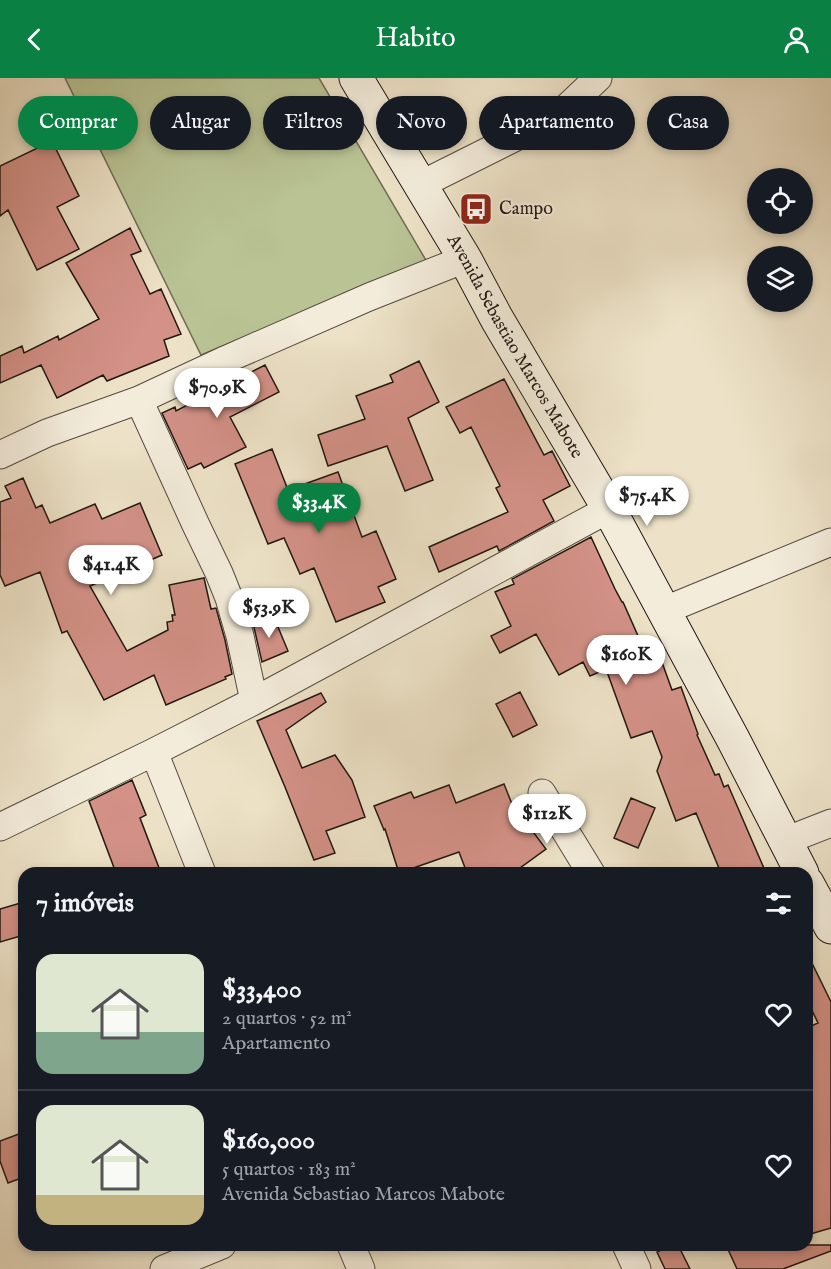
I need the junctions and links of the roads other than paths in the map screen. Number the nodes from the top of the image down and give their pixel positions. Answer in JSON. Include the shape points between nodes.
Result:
{"nodes":[{"id":1,"x":356,"y":78,"type":"edge"},
{"id":2,"x":598,"y":78,"type":"edge"},
{"id":3,"x":420,"y":185,"type":"junction"},
{"id":4,"x":465,"y":259,"type":"junction"},
{"id":5,"x":140,"y":400,"type":"junction"},
{"id":6,"x":0,"y":455,"type":"edge"},
{"id":7,"x":609,"y":509,"type":"junction"},
{"id":8,"x":831,"y":542,"type":"edge"},
{"id":9,"x":663,"y":611,"type":"junction"},
{"id":10,"x":254,"y":701,"type":"junction"},
{"id":11,"x":154,"y":752,"type":"junction"},
{"id":12,"x":542,"y":793,"type":"dead end"},
{"id":13,"x":831,"y":824,"type":"edge"},
{"id":14,"x":0,"y":826,"type":"edge"},
{"id":15,"x":785,"y":841,"type":"junction"},
{"id":16,"x":200,"y":867,"type":"edge"},
{"id":17,"x":587,"y":867,"type":"edge"},
{"id":18,"x":799,"y":867,"type":"edge"},
{"id":19,"x":813,"y":894,"type":"edge"},
{"id":20,"x":831,"y":927,"type":"edge"},
{"id":21,"x":208,"y":1251,"type":"edge"},
{"id":22,"x":354,"y":1251,"type":"edge"},
{"id":23,"x":629,"y":1251,"type":"edge"},
{"id":24,"x":164,"y":1269,"type":"edge"},
{"id":25,"x":361,"y":1269,"type":"edge"},
{"id":26,"x":637,"y":1269,"type":"edge"}],
"edges":[{"from":1,"to":3,"type":"main road","name":"Avenida Sebastiao Marcos Mabote"},
{"from":2,"to":3,"type":"street","via":[[550,120]]},
{"from":3,"to":4,"type":"main road","name":"Avenida Sebastiao Marcos Mabote"},
{"from":4,"to":5,"type":"street","via":[[358,302]]},
{"from":4,"to":7,"type":"main road","name":"Avenida Sebastiao Marcos Mabote"},
{"from":5,"to":6,"type":"street"},
{"from":5,"to":10,"type":"street","via":[[229,598]]},
{"from":7,"to":9,"type":"main road","name":"Avenida Sebastiao Marcos Mabote"},
{"from":7,"to":10,"type":"street"},
{"from":8,"to":9,"type":"street"},
{"from":9,"to":15,"type":"main road","name":"Avenida Sebastiao Marcos Mabote"},
{"from":10,"to":11,"type":"street"},
{"from":11,"to":14,"type":"street"},
{"from":11,"to":16,"type":"street"},
{"from":12,"to":17,"type":"street"},
{"from":13,"to":15,"type":"street"},
{"from":15,"to":18,"type":"main road","name":"Avenida Sebastiao Marcos Mabote"},
{"from":19,"to":20,"type":"main road"},
{"from":21,"to":24,"type":"street"},
{"from":22,"to":25,"type":"street"},
{"from":23,"to":26,"type":"street"}]}
